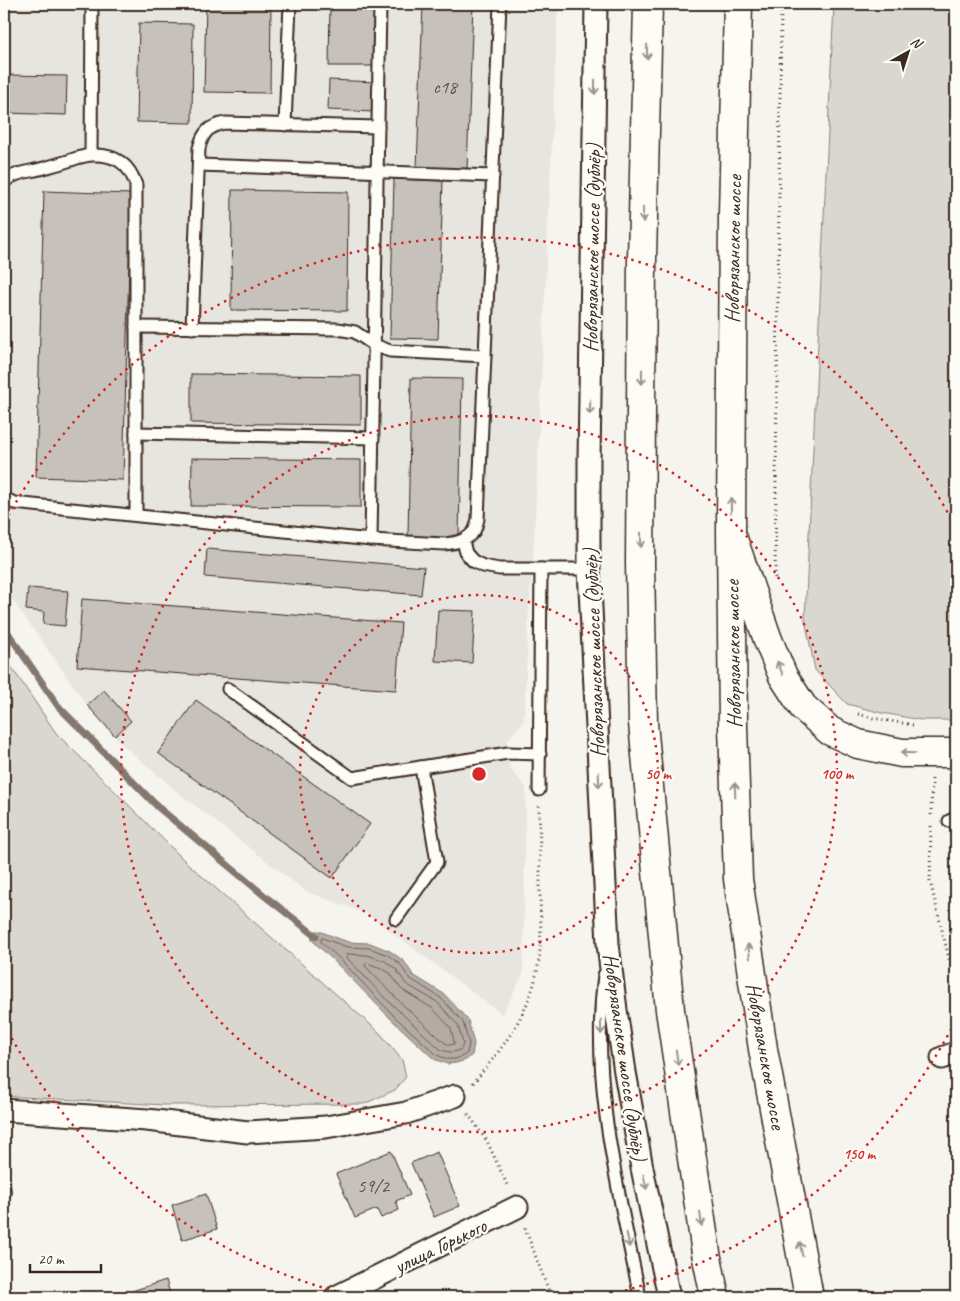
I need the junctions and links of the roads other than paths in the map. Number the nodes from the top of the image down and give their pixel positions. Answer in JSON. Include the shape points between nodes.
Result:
{"nodes":[{"id":1,"x":92,"y":4,"type":"edge"},
{"id":2,"x":290,"y":4,"type":"edge"},
{"id":3,"x":380,"y":4,"type":"edge"},
{"id":4,"x":500,"y":4,"type":"edge"},
{"id":5,"x":596,"y":4,"type":"edge"},
{"id":6,"x":648,"y":4,"type":"edge"},
{"id":7,"x":738,"y":4,"type":"edge"},
{"id":8,"x":285,"y":125,"type":"junction"},
{"id":9,"x":378,"y":127,"type":"junction"},
{"id":10,"x":91,"y":154,"type":"junction"},
{"id":11,"x":199,"y":165,"type":"junction"},
{"id":12,"x":377,"y":172,"type":"junction"},
{"id":13,"x":492,"y":176,"type":"junction"},
{"id":14,"x":4,"y":182,"type":"edge"},
{"id":15,"x":136,"y":328,"type":"junction"},
{"id":16,"x":192,"y":328,"type":"junction"},
{"id":17,"x":374,"y":345,"type":"junction"},
{"id":18,"x":485,"y":356,"type":"junction"},
{"id":19,"x":136,"y":433,"type":"junction"},
{"id":20,"x":373,"y":438,"type":"junction"},
{"id":21,"x":4,"y":498,"type":"edge"},
{"id":22,"x":136,"y":515,"type":"junction"},
{"id":23,"x":731,"y":533,"type":"junction"},
{"id":24,"x":371,"y":540,"type":"junction"},
{"id":25,"x":463,"y":541,"type":"junction"},
{"id":26,"x":541,"y":569,"type":"junction"},
{"id":27,"x":589,"y":569,"type":"junction"},
{"id":28,"x":228,"y":689,"type":"dead end"},
{"id":29,"x":956,"y":753,"type":"edge"},
{"id":30,"x":540,"y":754,"type":"junction"},
{"id":31,"x":421,"y":767,"type":"junction"},
{"id":32,"x":539,"y":790,"type":"road end"},
{"id":33,"x":396,"y":919,"type":"dead end"},
{"id":34,"x":608,"y":944,"type":"junction"},
{"id":35,"x":455,"y":1096,"type":"road end"},
{"id":36,"x":4,"y":1110,"type":"edge"},
{"id":37,"x":517,"y":1208,"type":"dead end"},
{"id":38,"x":336,"y":1297,"type":"edge"},
{"id":39,"x":640,"y":1297,"type":"edge"},
{"id":40,"x":669,"y":1297,"type":"edge"},
{"id":41,"x":715,"y":1297,"type":"edge"},
{"id":42,"x":810,"y":1297,"type":"edge"}],
"edges":[{"from":1,"to":10,"type":"lane"},
{"from":2,"to":8,"type":"lane"},
{"from":3,"to":9,"type":"lane"},
{"from":4,"to":13,"type":"lane"},
{"from":5,"to":27,"type":"street","name":"Новорязанское шоссе (дублёр)","one_way":true},
{"from":6,"to":41,"type":"main road","one_way":true,"via":[[642,259],[640,563],[643,723],[670,1010]]},
{"from":23,"to":7,"type":"main road","name":"Новорязанское шоссе","one_way":true},
{"from":8,"to":9,"type":"lane"},
{"from":8,"to":11,"type":"lane","via":[[215,125],[202,138]]},
{"from":9,"to":12,"type":"lane"},
{"from":10,"to":14,"type":"lane","via":[[17,174]]},
{"from":10,"to":15,"type":"lane","via":[[110,157],[127,166],[136,185]]},
{"from":11,"to":12,"type":"lane"},
{"from":11,"to":16,"type":"lane"},
{"from":12,"to":13,"type":"lane"},
{"from":12,"to":17,"type":"lane"},
{"from":13,"to":18,"type":"lane"},
{"from":15,"to":16,"type":"lane"},
{"from":15,"to":19,"type":"lane"},
{"from":16,"to":17,"type":"lane","via":[[338,329],[356,332]]},
{"from":17,"to":18,"type":"lane","via":[[390,351]]},
{"from":17,"to":20,"type":"lane"},
{"from":18,"to":25,"type":"lane","via":[[478,519],[474,531]]},
{"from":19,"to":20,"type":"lane"},
{"from":19,"to":22,"type":"lane"},
{"from":20,"to":24,"type":"lane"},
{"from":21,"to":22,"type":"lane","via":[[14,503]]},
{"from":22,"to":24,"type":"lane"},
{"from":29,"to":23,"type":"main road","one_way":true,"via":[[902,753],[858,744],[830,731],[803,707],[782,676]]},
{"from":42,"to":23,"type":"main road","name":"Новорязанское шоссе","one_way":true,"via":[[763,1049],[738,879]]},
{"from":24,"to":25,"type":"lane","via":[[444,544]]},
{"from":25,"to":26,"type":"lane","via":[[466,553],[483,566]]},
{"from":26,"to":27,"type":"lane"},
{"from":26,"to":30,"type":"lane"},
{"from":27,"to":34,"type":"street","name":"Новорязанское шоссе (дублёр)","one_way":true},
{"from":28,"to":31,"type":"lane","via":[[352,778]]},
{"from":30,"to":31,"type":"lane","via":[[508,753]]},
{"from":30,"to":32,"type":"lane"},
{"from":31,"to":33,"type":"lane","via":[[437,862]]},
{"from":34,"to":39,"type":"lane","one_way":true,"via":[[601,1012],[602,1086],[614,1169]]},
{"from":34,"to":40,"type":"street","name":"Новорязанское шоссе (дублёр)","one_way":true,"via":[[625,1072]]},
{"from":35,"to":36,"type":"street","via":[[406,1113],[326,1127],[248,1132],[147,1120]]},
{"from":37,"to":38,"type":"street","name":"улица Горького"}]}
